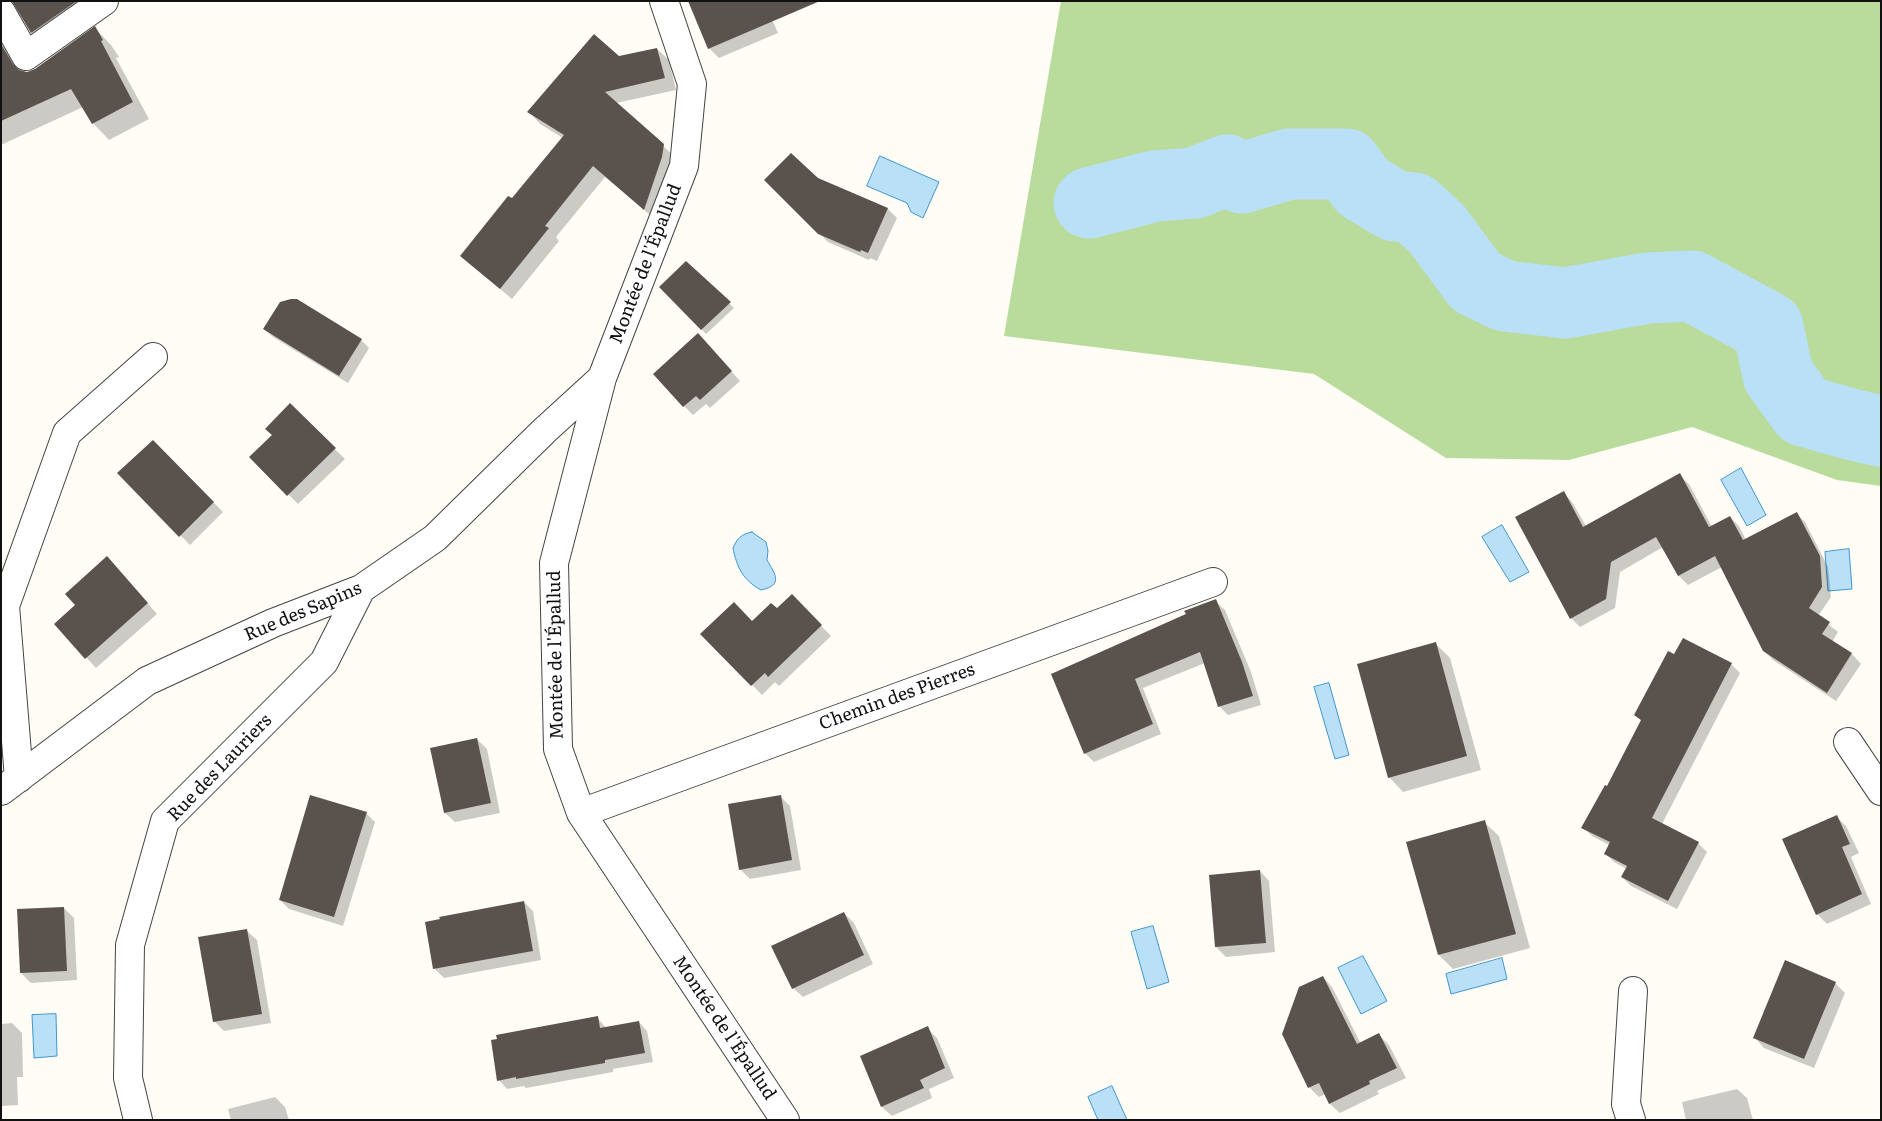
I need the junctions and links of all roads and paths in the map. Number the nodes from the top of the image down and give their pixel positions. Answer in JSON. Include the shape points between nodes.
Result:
{"nodes":[{"id":1,"x":104,"y":1,"type":"edge"},
{"id":2,"x":664,"y":1,"type":"edge"},
{"id":3,"x":1,"y":12,"type":"edge"},
{"id":4,"x":153,"y":357,"type":"dead end"},
{"id":5,"x":602,"y":378,"type":"junction"},
{"id":6,"x":1213,"y":582,"type":"dead end"},
{"id":7,"x":361,"y":589,"type":"junction"},
{"id":8,"x":1848,"y":742,"type":"dead end"},
{"id":9,"x":10,"y":785,"type":"edge"},
{"id":10,"x":1881,"y":791,"type":"edge"},
{"id":11,"x":581,"y":813,"type":"junction"},
{"id":12,"x":1633,"y":991,"type":"dead end"},
{"id":13,"x":138,"y":1120,"type":"edge"},
{"id":14,"x":785,"y":1120,"type":"edge"},
{"id":15,"x":1631,"y":1120,"type":"edge"}],
"edges":[{"from":1,"to":3,"type":"street","via":[[26,56]]},
{"from":2,"to":5,"type":"street","name":"Montée de l'Épallud","via":[[692,84],[684,166]]},
{"from":4,"to":9,"type":"street","via":[[67,433],[5,606]]},
{"from":5,"to":7,"type":"street","name":"Rue des Sapins","via":[[435,538]]},
{"from":5,"to":11,"type":"street","name":"Montée de l'Épallud","via":[[554,563],[558,749]]},
{"from":6,"to":11,"type":"street","name":"Chemin des Pierres"},
{"from":7,"to":9,"type":"street","name":"Rue des Sapins","via":[[273,623],[147,681]]},
{"from":7,"to":13,"type":"street","name":"Rue des Lauriers","via":[[324,662],[165,821],[130,945],[128,1078]]},
{"from":8,"to":10,"type":"street"},
{"from":11,"to":14,"type":"street","name":"Montée de l'Épallud"},
{"from":12,"to":15,"type":"street","via":[[1626,1104]]}]}
